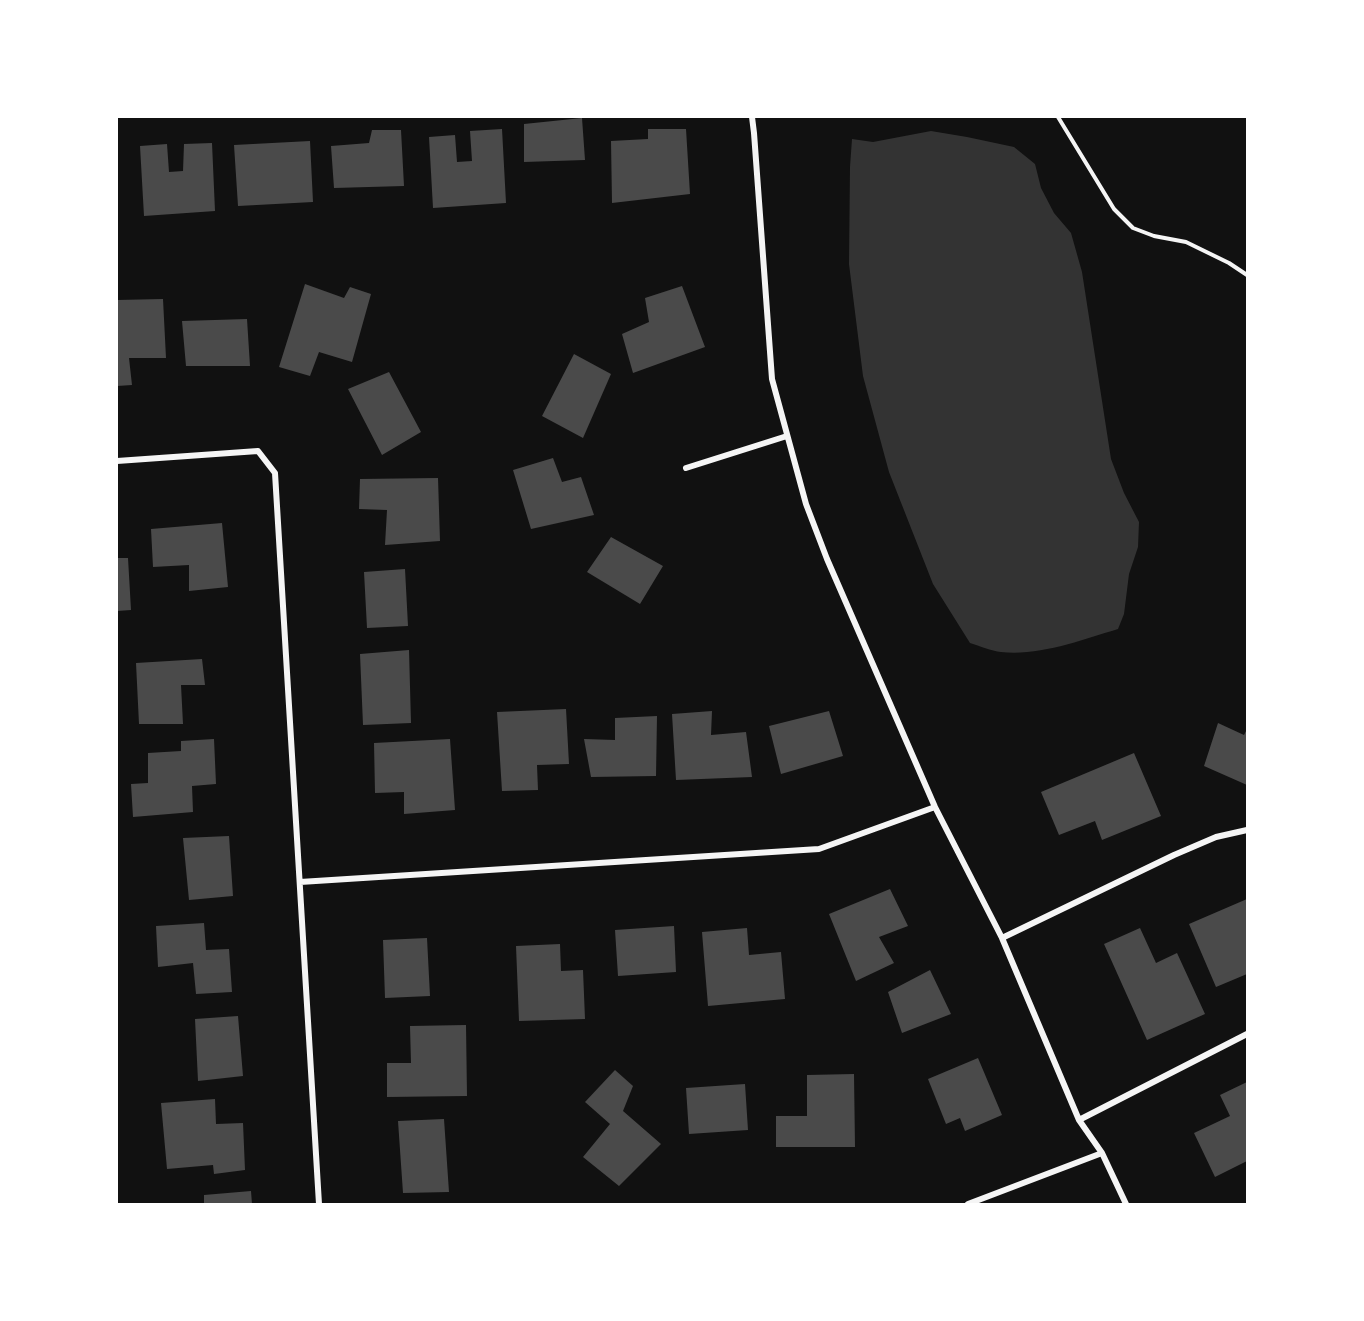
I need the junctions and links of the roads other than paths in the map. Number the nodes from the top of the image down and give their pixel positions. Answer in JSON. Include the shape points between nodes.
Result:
{"nodes":[{"id":1,"x":752,"y":117,"type":"edge"},
{"id":2,"x":787,"y":436,"type":"junction"},
{"id":3,"x":117,"y":461,"type":"edge"},
{"id":4,"x":686,"y":468,"type":"dead end"},
{"id":5,"x":935,"y":807,"type":"junction"},
{"id":6,"x":1247,"y":830,"type":"edge"},
{"id":7,"x":300,"y":882,"type":"junction"},
{"id":8,"x":1002,"y":938,"type":"junction"},
{"id":9,"x":1247,"y":1034,"type":"edge"},
{"id":10,"x":1079,"y":1120,"type":"junction"},
{"id":11,"x":1102,"y":1152,"type":"junction"},
{"id":12,"x":319,"y":1204,"type":"edge"},
{"id":13,"x":968,"y":1204,"type":"edge"},
{"id":14,"x":1126,"y":1204,"type":"edge"}],
"edges":[{"from":1,"to":2,"type":"street","via":[[772,379]]},
{"from":2,"to":4,"type":"street"},
{"from":2,"to":5,"type":"street","via":[[827,559]]},
{"from":3,"to":7,"type":"street","via":[[258,451],[275,473]]},
{"from":5,"to":7,"type":"street","via":[[819,849]]},
{"from":5,"to":8,"type":"street"},
{"from":6,"to":8,"type":"street","via":[[1216,837],[1174,855]]},
{"from":7,"to":12,"type":"street"},
{"from":8,"to":10,"type":"street"},
{"from":9,"to":10,"type":"street"},
{"from":10,"to":11,"type":"street"},
{"from":11,"to":13,"type":"street"},
{"from":11,"to":14,"type":"street"}]}
